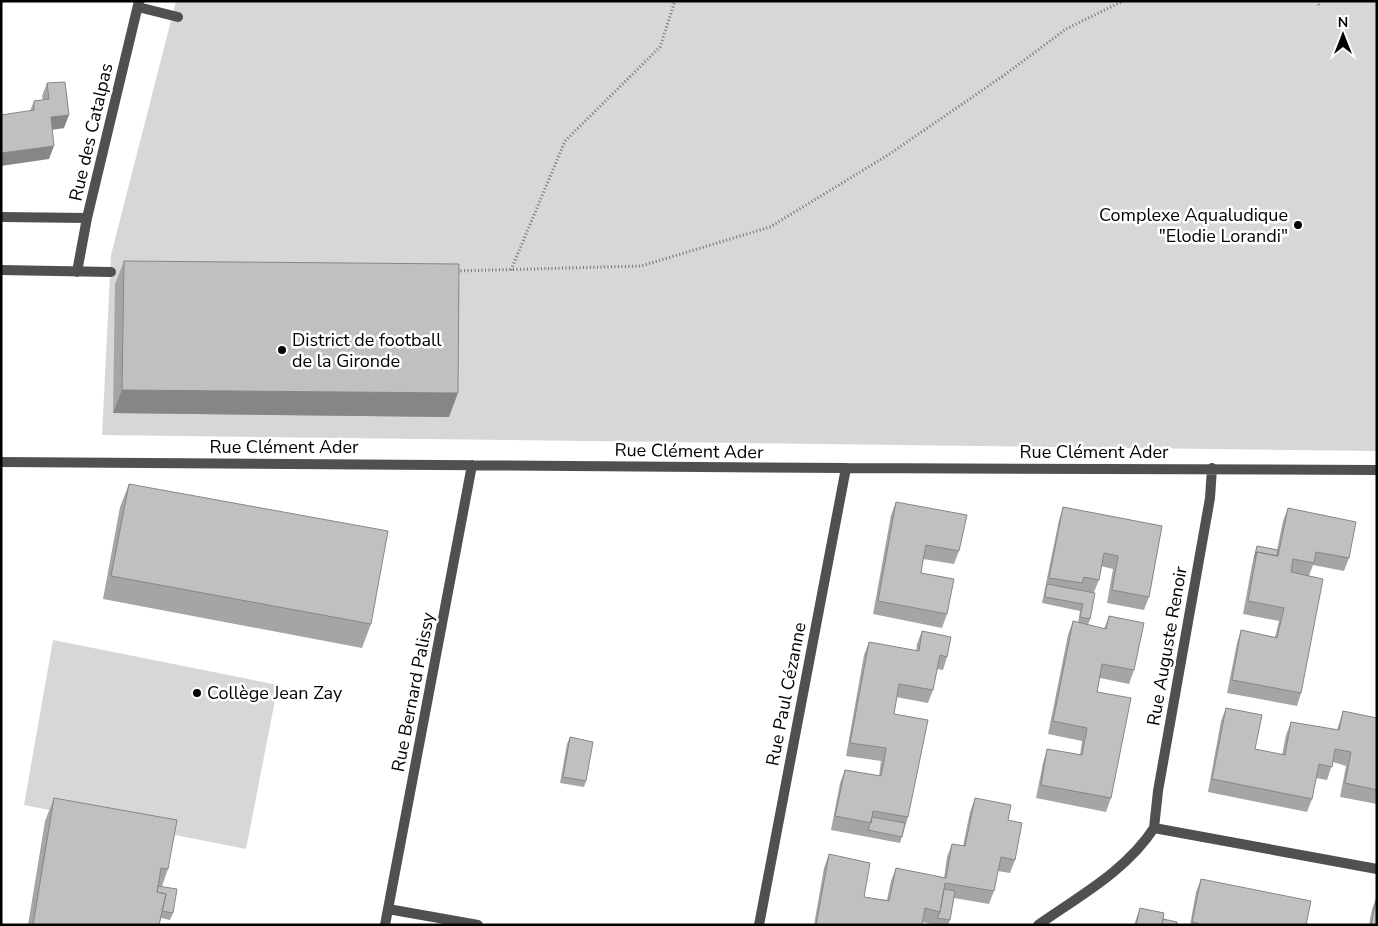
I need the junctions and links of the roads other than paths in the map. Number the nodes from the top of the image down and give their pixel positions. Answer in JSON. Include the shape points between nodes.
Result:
{"nodes":[{"id":1,"x":138,"y":4,"type":"edge"},
{"id":2,"x":178,"y":18,"type":"dead end"},
{"id":3,"x":1,"y":217,"type":"edge"},
{"id":4,"x":87,"y":218,"type":"junction"},
{"id":5,"x":1,"y":270,"type":"edge"},
{"id":6,"x":76,"y":272,"type":"junction"},
{"id":7,"x":111,"y":272,"type":"dead end"},
{"id":8,"x":1,"y":462,"type":"edge"},
{"id":9,"x":472,"y":465,"type":"junction"},
{"id":10,"x":846,"y":468,"type":"junction"},
{"id":11,"x":1212,"y":468,"type":"junction"},
{"id":12,"x":1377,"y":470,"type":"edge"},
{"id":13,"x":1154,"y":828,"type":"junction"},
{"id":14,"x":1377,"y":869,"type":"edge"},
{"id":15,"x":388,"y":908,"type":"junction"},
{"id":16,"x":385,"y":925,"type":"edge"},
{"id":17,"x":478,"y":925,"type":"edge"},
{"id":18,"x":759,"y":925,"type":"edge"},
{"id":19,"x":1038,"y":925,"type":"edge"}],
"edges":[{"from":1,"to":2,"type":"street"},
{"from":1,"to":4,"type":"street","name":"Rue des Catalpas"},
{"from":3,"to":4,"type":"street"},
{"from":4,"to":6,"type":"street","name":"Rue des Catalpas"},
{"from":5,"to":6,"type":"street"},
{"from":6,"to":7,"type":"street"},
{"from":8,"to":9,"type":"street","name":"Rue Clément Ader"},
{"from":9,"to":10,"type":"street","name":"Rue Clément Ader"},
{"from":9,"to":15,"type":"street","name":"Rue Bernard Palissy"},
{"from":10,"to":11,"type":"street","name":"Rue Clément Ader"},
{"from":10,"to":18,"type":"street","name":"Rue Paul Cézanne"},
{"from":11,"to":12,"type":"street","name":"Rue Clément Ader"},
{"from":11,"to":13,"type":"street","name":"Rue Auguste Renoir","via":[[1210,498]]},
{"from":13,"to":14,"type":"street"},
{"from":13,"to":19,"type":"street","via":[[1141,849]]},
{"from":15,"to":16,"type":"street","name":"Rue Bernard Palissy"},
{"from":15,"to":17,"type":"street"}]}
